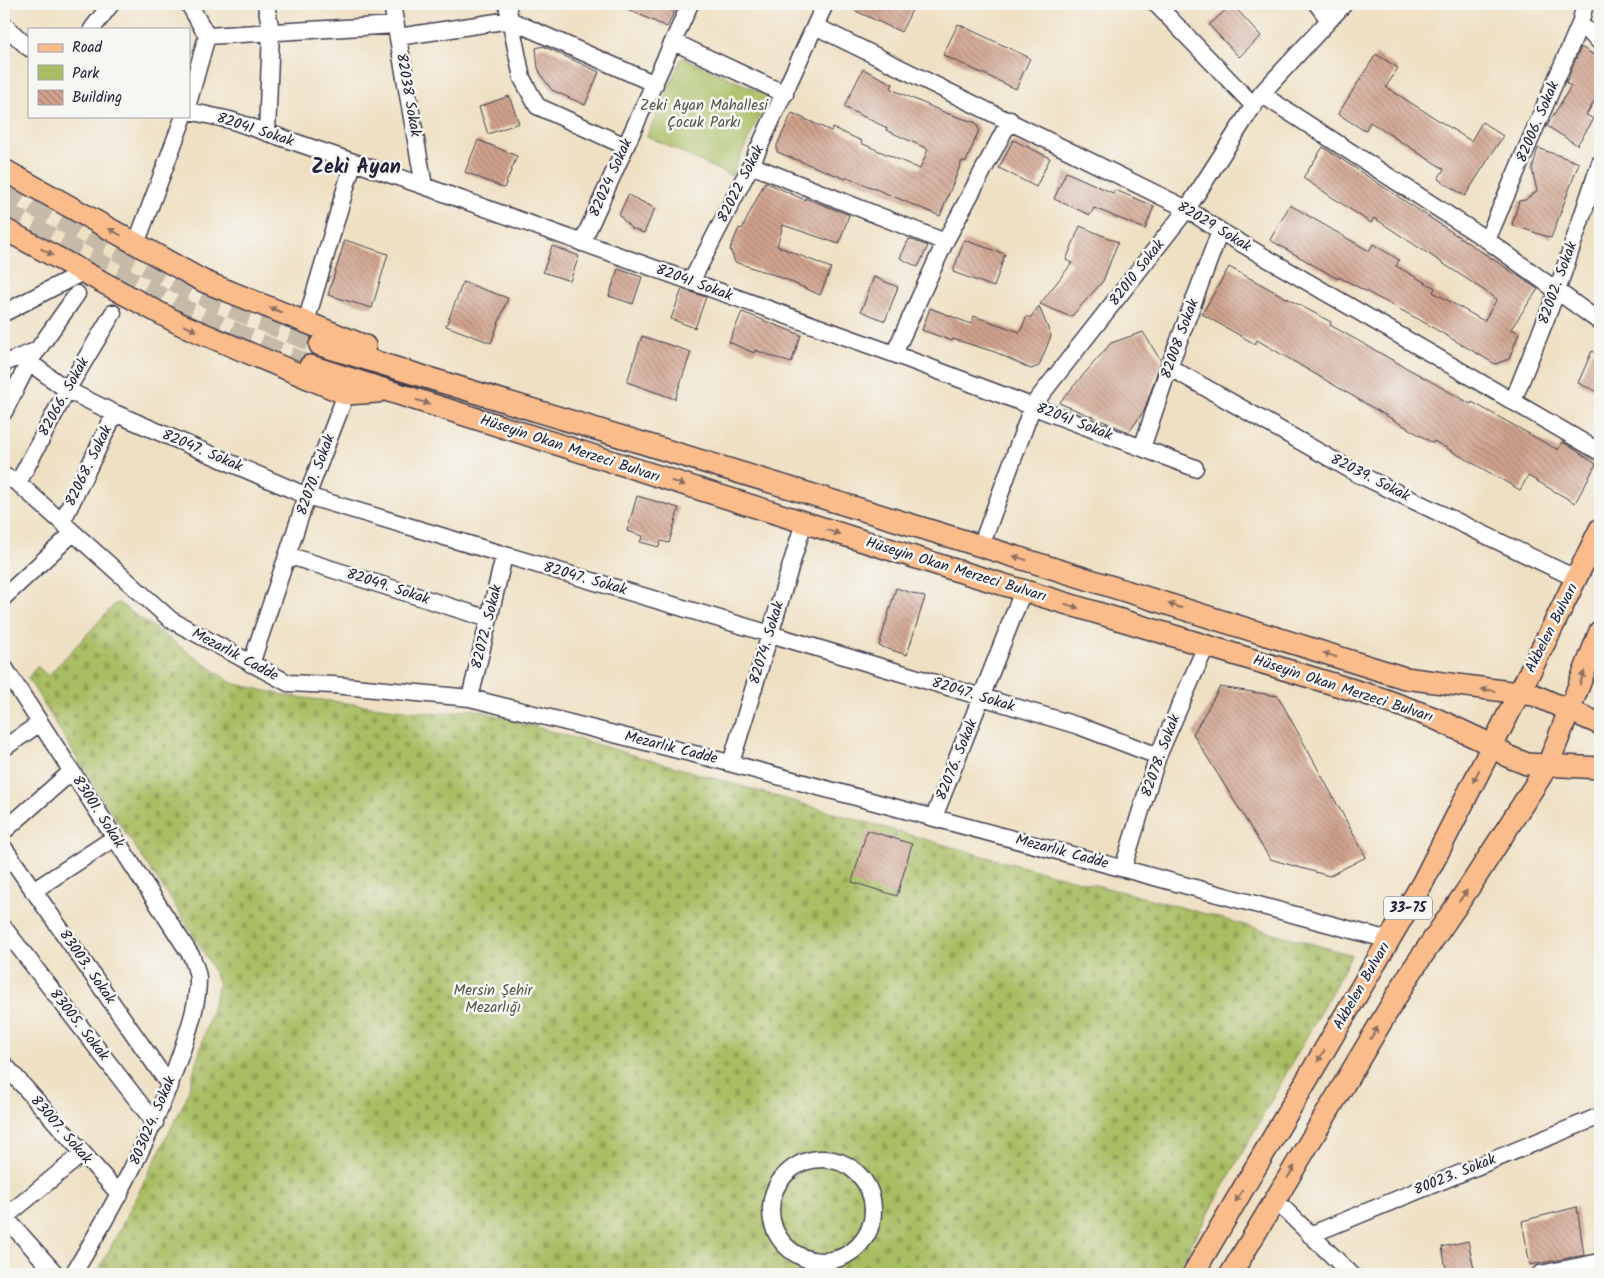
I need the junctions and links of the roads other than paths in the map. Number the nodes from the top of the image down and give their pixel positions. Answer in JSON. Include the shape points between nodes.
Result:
{"nodes":[{"id":1,"x":111,"y":4,"type":"edge"},
{"id":2,"x":189,"y":4,"type":"edge"},
{"id":3,"x":266,"y":4,"type":"edge"},
{"id":4,"x":392,"y":4,"type":"edge"},
{"id":5,"x":507,"y":4,"type":"edge"},
{"id":6,"x":690,"y":4,"type":"edge"},
{"id":7,"x":825,"y":4,"type":"edge"},
{"id":8,"x":1156,"y":4,"type":"edge"},
{"id":9,"x":1317,"y":4,"type":"edge"},
{"id":10,"x":1344,"y":4,"type":"edge"},
{"id":11,"x":1585,"y":4,"type":"edge"},
{"id":12,"x":510,"y":20,"type":"junction"},
{"id":13,"x":1329,"y":20,"type":"junction"},
{"id":14,"x":1580,"y":24,"type":"junction"},
{"id":15,"x":4,"y":25,"type":"edge"},
{"id":16,"x":815,"y":26,"type":"junction"},
{"id":17,"x":93,"y":28,"type":"edge"},
{"id":18,"x":271,"y":31,"type":"junction"},
{"id":19,"x":397,"y":31,"type":"junction"},
{"id":20,"x":207,"y":36,"type":"junction"},
{"id":21,"x":674,"y":42,"type":"junction"},
{"id":22,"x":1600,"y":42,"type":"edge"},
{"id":23,"x":28,"y":47,"type":"edge"},
{"id":24,"x":655,"y":84,"type":"junction"},
{"id":25,"x":785,"y":94,"type":"junction"},
{"id":26,"x":190,"y":96,"type":"edge"},
{"id":27,"x":1258,"y":100,"type":"junction"},
{"id":28,"x":190,"y":111,"type":"edge"},
{"id":29,"x":183,"y":118,"type":"edge"},
{"id":30,"x":1010,"y":120,"type":"junction"},
{"id":31,"x":267,"y":133,"type":"junction"},
{"id":32,"x":625,"y":146,"type":"junction"},
{"id":33,"x":353,"y":163,"type":"junction"},
{"id":34,"x":1600,"y":163,"type":"edge"},
{"id":35,"x":751,"y":165,"type":"junction"},
{"id":36,"x":4,"y":170,"type":"edge"},
{"id":37,"x":424,"y":186,"type":"junction"},
{"id":38,"x":1187,"y":209,"type":"junction"},
{"id":39,"x":4,"y":228,"type":"edge"},
{"id":40,"x":1220,"y":232,"type":"junction"},
{"id":41,"x":1487,"y":240,"type":"junction"},
{"id":42,"x":582,"y":242,"type":"junction"},
{"id":43,"x":945,"y":242,"type":"junction"},
{"id":44,"x":136,"y":244,"type":"junction"},
{"id":45,"x":83,"y":272,"type":"junction"},
{"id":46,"x":691,"y":282,"type":"junction"},
{"id":47,"x":1557,"y":291,"type":"junction"},
{"id":48,"x":77,"y":294,"type":"dead end"},
{"id":49,"x":4,"y":313,"type":"edge"},
{"id":50,"x":113,"y":313,"type":"dead end"},
{"id":51,"x":306,"y":322,"type":"junction"},
{"id":52,"x":1600,"y":322,"type":"edge"},
{"id":53,"x":320,"y":345,"type":"tunnel mouth"},
{"id":54,"x":894,"y":354,"type":"junction"},
{"id":55,"x":34,"y":356,"type":"junction"},
{"id":56,"x":4,"y":363,"type":"edge"},
{"id":57,"x":310,"y":366,"type":"tunnel mouth"},
{"id":58,"x":1169,"y":367,"type":"junction"},
{"id":59,"x":398,"y":369,"type":"junction"},
{"id":60,"x":67,"y":390,"type":"junction"},
{"id":61,"x":390,"y":392,"type":"junction"},
{"id":62,"x":346,"y":394,"type":"junction"},
{"id":63,"x":1513,"y":401,"type":"junction"},
{"id":64,"x":1033,"y":405,"type":"junction"},
{"id":65,"x":4,"y":412,"type":"edge"},
{"id":66,"x":114,"y":413,"type":"junction"},
{"id":67,"x":1142,"y":448,"type":"junction"},
{"id":68,"x":1600,"y":452,"type":"edge"},
{"id":69,"x":1195,"y":468,"type":"dead end"},
{"id":70,"x":11,"y":480,"type":"edge"},
{"id":71,"x":307,"y":496,"type":"junction"},
{"id":72,"x":64,"y":518,"type":"dead end"},
{"id":73,"x":804,"y":522,"type":"junction"},
{"id":74,"x":1600,"y":529,"type":"edge"},
{"id":75,"x":73,"y":533,"type":"junction"},
{"id":76,"x":981,"y":546,"type":"junction"},
{"id":77,"x":287,"y":555,"type":"junction"},
{"id":78,"x":504,"y":556,"type":"junction"},
{"id":79,"x":1577,"y":579,"type":"junction"},
{"id":80,"x":1023,"y":591,"type":"junction"},
{"id":81,"x":4,"y":597,"type":"edge"},
{"id":82,"x":489,"y":619,"type":"junction"},
{"id":83,"x":1600,"y":631,"type":"edge"},
{"id":84,"x":770,"y":632,"type":"junction"},
{"id":85,"x":1206,"y":646,"type":"junction"},
{"id":86,"x":251,"y":664,"type":"junction"},
{"id":87,"x":4,"y":667,"type":"edge"},
{"id":88,"x":1517,"y":694,"type":"junction"},
{"id":89,"x":470,"y":698,"type":"junction"},
{"id":90,"x":981,"y":698,"type":"junction"},
{"id":91,"x":1570,"y":712,"type":"junction"},
{"id":92,"x":40,"y":722,"type":"junction"},
{"id":93,"x":1600,"y":724,"type":"edge"},
{"id":94,"x":1492,"y":745,"type":"junction"},
{"id":95,"x":4,"y":748,"type":"edge"},
{"id":96,"x":1158,"y":756,"type":"junction"},
{"id":97,"x":732,"y":763,"type":"junction"},
{"id":98,"x":1548,"y":765,"type":"junction"},
{"id":99,"x":1600,"y":768,"type":"edge"},
{"id":100,"x":71,"y":772,"type":"junction"},
{"id":101,"x":934,"y":817,"type":"junction"},
{"id":102,"x":4,"y":831,"type":"edge"},
{"id":103,"x":114,"y":838,"type":"junction"},
{"id":104,"x":4,"y":848,"type":"edge"},
{"id":105,"x":1124,"y":868,"type":"junction"},
{"id":106,"x":33,"y":891,"type":"junction"},
{"id":107,"x":4,"y":928,"type":"edge"},
{"id":108,"x":1389,"y":940,"type":"junction"},
{"id":109,"x":192,"y":957,"type":"joint"},
{"id":110,"x":4,"y":1064,"type":"edge"},
{"id":111,"x":170,"y":1086,"type":"junction"},
{"id":112,"x":1600,"y":1116,"type":"edge"},
{"id":113,"x":154,"y":1123,"type":"junction"},
{"id":114,"x":82,"y":1154,"type":"junction"},
{"id":115,"x":120,"y":1195,"type":"junction"},
{"id":116,"x":1275,"y":1200,"type":"junction"},
{"id":117,"x":4,"y":1217,"type":"edge"},
{"id":118,"x":871,"y":1227,"type":"joint"},
{"id":119,"x":1310,"y":1235,"type":"junction"},
{"id":120,"x":1600,"y":1262,"type":"edge"},
{"id":121,"x":56,"y":1274,"type":"edge"},
{"id":122,"x":73,"y":1274,"type":"edge"},
{"id":123,"x":1193,"y":1274,"type":"edge"},
{"id":124,"x":1231,"y":1274,"type":"edge"},
{"id":125,"x":1351,"y":1274,"type":"edge"},
{"id":126,"x":1540,"y":1274,"type":"edge"}],
"edges":[{"from":1,"to":17,"type":"street"},
{"from":2,"to":20,"type":"street"},
{"from":3,"to":18,"type":"street"},
{"from":4,"to":19,"type":"street","name":"82038 Sokak"},
{"from":5,"to":12,"type":"street"},
{"from":6,"to":21,"type":"street","name":"82024 Sokak"},
{"from":7,"to":16,"type":"street","name":"82022 Sokak"},
{"from":8,"to":27,"type":"street"},
{"from":9,"to":13,"type":"street"},
{"from":10,"to":13,"type":"street","name":"82010 Sokak"},
{"from":11,"to":14,"type":"street","name":"82006. Sokak"},
{"from":12,"to":19,"type":"street"},
{"from":12,"to":24,"type":"street"},
{"from":12,"to":32,"type":"street","via":[[522,78],[537,106]]},
{"from":13,"to":27,"type":"street","name":"82010 Sokak"},
{"from":14,"to":22,"type":"street"},
{"from":14,"to":41,"type":"street","name":"82006. Sokak"},
{"from":15,"to":23,"type":"street"},
{"from":16,"to":25,"type":"street","name":"82022 Sokak"},
{"from":16,"to":30,"type":"street","name":"82029 Sokak"},
{"from":18,"to":19,"type":"street"},
{"from":18,"to":20,"type":"street"},
{"from":18,"to":31,"type":"street"},
{"from":19,"to":37,"type":"street","name":"82038 Sokak"},
{"from":20,"to":26,"type":"street"},
{"from":21,"to":24,"type":"street","name":"82024 Sokak"},
{"from":21,"to":25,"type":"street"},
{"from":24,"to":32,"type":"street","name":"82024 Sokak"},
{"from":25,"to":35,"type":"street","name":"82022 Sokak"},
{"from":27,"to":38,"type":"street","name":"82010 Sokak"},
{"from":27,"to":41,"type":"street"},
{"from":28,"to":31,"type":"street","name":"82041 Sokak"},
{"from":29,"to":44,"type":"street"},
{"from":30,"to":38,"type":"street","name":"82029 Sokak"},
{"from":30,"to":43,"type":"street"},
{"from":31,"to":33,"type":"street","name":"82041 Sokak"},
{"from":32,"to":42,"type":"street","name":"82024 Sokak"},
{"from":33,"to":37,"type":"street","name":"82041 Sokak"},
{"from":33,"to":51,"type":"street"},
{"from":34,"to":47,"type":"street","name":"82002. Sokak"},
{"from":35,"to":43,"type":"street"},
{"from":35,"to":46,"type":"street","name":"82022 Sokak"},
{"from":44,"to":36,"type":"main road","one_way":true},
{"from":37,"to":42,"type":"street","name":"82041 Sokak"},
{"from":38,"to":40,"type":"street","name":"82029 Sokak"},
{"from":38,"to":64,"type":"street","name":"82010 Sokak"},
{"from":39,"to":45,"type":"main road","one_way":true},
{"from":40,"to":58,"type":"street","name":"82008 Sokak"},
{"from":40,"to":63,"type":"street","name":"82029 Sokak"},
{"from":41,"to":47,"type":"street"},
{"from":42,"to":46,"type":"street","name":"82041 Sokak"},
{"from":43,"to":54,"type":"street"},
{"from":51,"to":44,"type":"main road","one_way":true,"via":[[202,281]]},
{"from":45,"to":49,"type":"street"},
{"from":45,"to":62,"type":"main road","one_way":true,"via":[[180,324]]},
{"from":46,"to":54,"type":"street","name":"82041 Sokak"},
{"from":47,"to":52,"type":"street"},
{"from":47,"to":63,"type":"street","name":"82002. Sokak"},
{"from":48,"to":55,"type":"street"},
{"from":50,"to":60,"type":"street","name":"82066. Sokak"},
{"from":51,"to":59,"type":"main road","via":[[365,346]]},
{"from":53,"to":59,"type":"main road","name":"Hüseyin Okan Merzeci Bulvarı"},
{"from":54,"to":64,"type":"street","name":"82041 Sokak"},
{"from":55,"to":56,"type":"street"},
{"from":55,"to":60,"type":"street","name":"82047. Sokak"},
{"from":55,"to":65,"type":"street"},
{"from":57,"to":61,"type":"main road","name":"Hüseyin Okan Merzeci Bulvarı"},
{"from":58,"to":67,"type":"street","name":"82008 Sokak"},
{"from":58,"to":79,"type":"street","name":"82039. Sokak","via":[[1358,474]]},
{"from":59,"to":76,"type":"main road","name":"Hüseyin Okan Merzeci Bulvarı"},
{"from":60,"to":66,"type":"street","name":"82047. Sokak"},
{"from":60,"to":70,"type":"street","name":"82066. Sokak"},
{"from":61,"to":62,"type":"main road"},
{"from":61,"to":73,"type":"main road","name":"Hüseyin Okan Merzeci Bulvarı","one_way":true},
{"from":62,"to":71,"type":"street","name":"82070. Sokak"},
{"from":63,"to":68,"type":"street","name":"82029 Sokak"},
{"from":64,"to":67,"type":"street","name":"82041 Sokak"},
{"from":64,"to":76,"type":"street","name":"82010 Sokak"},
{"from":66,"to":71,"type":"street","name":"82047. Sokak"},
{"from":66,"to":72,"type":"street","name":"82068. Sokak"},
{"from":67,"to":69,"type":"street","name":"82041 Sokak"},
{"from":70,"to":75,"type":"street","name":"Mezarlık Cadde"},
{"from":71,"to":77,"type":"street","name":"82070. Sokak"},
{"from":71,"to":78,"type":"street","name":"82047. Sokak"},
{"from":73,"to":80,"type":"main road","name":"Hüseyin Okan Merzeci Bulvarı","one_way":true},
{"from":73,"to":84,"type":"street","name":"82074. Sokak"},
{"from":74,"to":79,"type":"main road","name":"Akbelen Bulvarı","number":"33-75"},
{"from":75,"to":81,"type":"street"},
{"from":75,"to":86,"type":"street","name":"Mezarlık Cadde","via":[[171,620]]},
{"from":88,"to":76,"type":"main road","name":"Hüseyin Okan Merzeci Bulvarı","one_way":true,"via":[[1405,678]]},
{"from":77,"to":82,"type":"street","name":"82049. Sokak"},
{"from":77,"to":86,"type":"street","name":"82070. Sokak"},
{"from":78,"to":82,"type":"street","name":"82072. Sokak"},
{"from":78,"to":84,"type":"street","name":"82047. Sokak"},
{"from":79,"to":88,"type":"main road","name":"Akbelen Bulvarı","number":"33-75"},
{"from":80,"to":85,"type":"main road","name":"Hüseyin Okan Merzeci Bulvarı","one_way":true},
{"from":80,"to":90,"type":"street","name":"82076. Sokak"},
{"from":82,"to":89,"type":"street","name":"82072. Sokak"},
{"from":91,"to":83,"type":"main road","number":"33-75","one_way":true},
{"from":84,"to":90,"type":"street","name":"82047. Sokak"},
{"from":84,"to":97,"type":"street","name":"82074. Sokak"},
{"from":85,"to":94,"type":"main road","name":"Hüseyin Okan Merzeci Bulvarı","via":[[1383,700],[1434,718]]},
{"from":85,"to":96,"type":"street","name":"82078. Sokak"},
{"from":86,"to":89,"type":"street","name":"Mezarlık Cadde","via":[[288,683]]},
{"from":87,"to":92,"type":"street","name":"83001. Sokak"},
{"from":88,"to":91,"type":"main road","name":"Hüseyin Okan Merzeci Bulvarı","via":[[1534,695]]},
{"from":88,"to":94,"type":"main road","name":"Akbelen Bulvarı","number":"33-75"},
{"from":89,"to":97,"type":"street","name":"Mezarlık Cadde"},
{"from":90,"to":96,"type":"street","name":"82047. Sokak","via":[[1079,726]]},
{"from":90,"to":101,"type":"street","name":"82076. Sokak"},
{"from":91,"to":93,"type":"main road","name":"Hüseyin Okan Merzeci Bulvarı"},
{"from":91,"to":98,"type":"main road","number":"33-75"},
{"from":92,"to":95,"type":"street"},
{"from":92,"to":100,"type":"street","name":"83001. Sokak"},
{"from":94,"to":98,"type":"main road","name":"Hüseyin Okan Merzeci Bulvarı","via":[[1507,756],[1527,764]]},
{"from":94,"to":108,"type":"main road","name":"Akbelen Bulvarı","number":"33-75","one_way":true,"via":[[1423,882]]},
{"from":96,"to":105,"type":"street","name":"82078. Sokak"},
{"from":97,"to":101,"type":"street","name":"Mezarlık Cadde"},
{"from":98,"to":99,"type":"main road","name":"Hüseyin Okan Merzeci Bulvarı"},
{"from":116,"to":98,"type":"main road","number":"33-75","one_way":true,"via":[[1411,972]]},
{"from":100,"to":102,"type":"street"},
{"from":100,"to":103,"type":"street","name":"83001. Sokak"},
{"from":101,"to":105,"type":"street","name":"Mezarlık Cadde"},
{"from":103,"to":106,"type":"street"},
{"from":103,"to":109,"type":"street","name":"83001. Sokak"},
{"from":104,"to":106,"type":"street","name":"83003. Sokak"},
{"from":105,"to":108,"type":"street","name":"Mezarlık Cadde"},
{"from":106,"to":111,"type":"street","name":"83003. Sokak"},
{"from":107,"to":113,"type":"street","name":"83005. Sokak"},
{"from":108,"to":123,"type":"main road","name":"Akbelen Bulvarı","number":"33-75","one_way":true},
{"from":109,"to":111,"type":"street","name":"803024. Sokak","via":[[198,977],[195,1006]]},
{"from":110,"to":114,"type":"street","name":"83007. Sokak"},
{"from":111,"to":113,"type":"street","name":"803024. Sokak"},
{"from":112,"to":119,"type":"street","name":"80023. Sokak"},
{"from":113,"to":115,"type":"street","name":"803024. Sokak"},
{"from":114,"to":115,"type":"street","name":"83007. Sokak"},
{"from":114,"to":117,"type":"street"},
{"from":115,"to":122,"type":"street","name":"803024. Sokak"},
{"from":116,"to":119,"type":"street"},
{"from":116,"to":124,"type":"main road","number":"33-75"},
{"from":117,"to":121,"type":"street"},
{"from":118,"to":118,"type":"street","via":[[874,1210],[870,1193],[862,1178],[849,1166],[834,1160],[817,1159],[801,1163],[787,1172],[777,1186],[772,1202],[777,1234],[801,1257],[817,1261],[834,1260],[850,1253]]},
{"from":119,"to":125,"type":"street"},
{"from":120,"to":126,"type":"street"}]}
